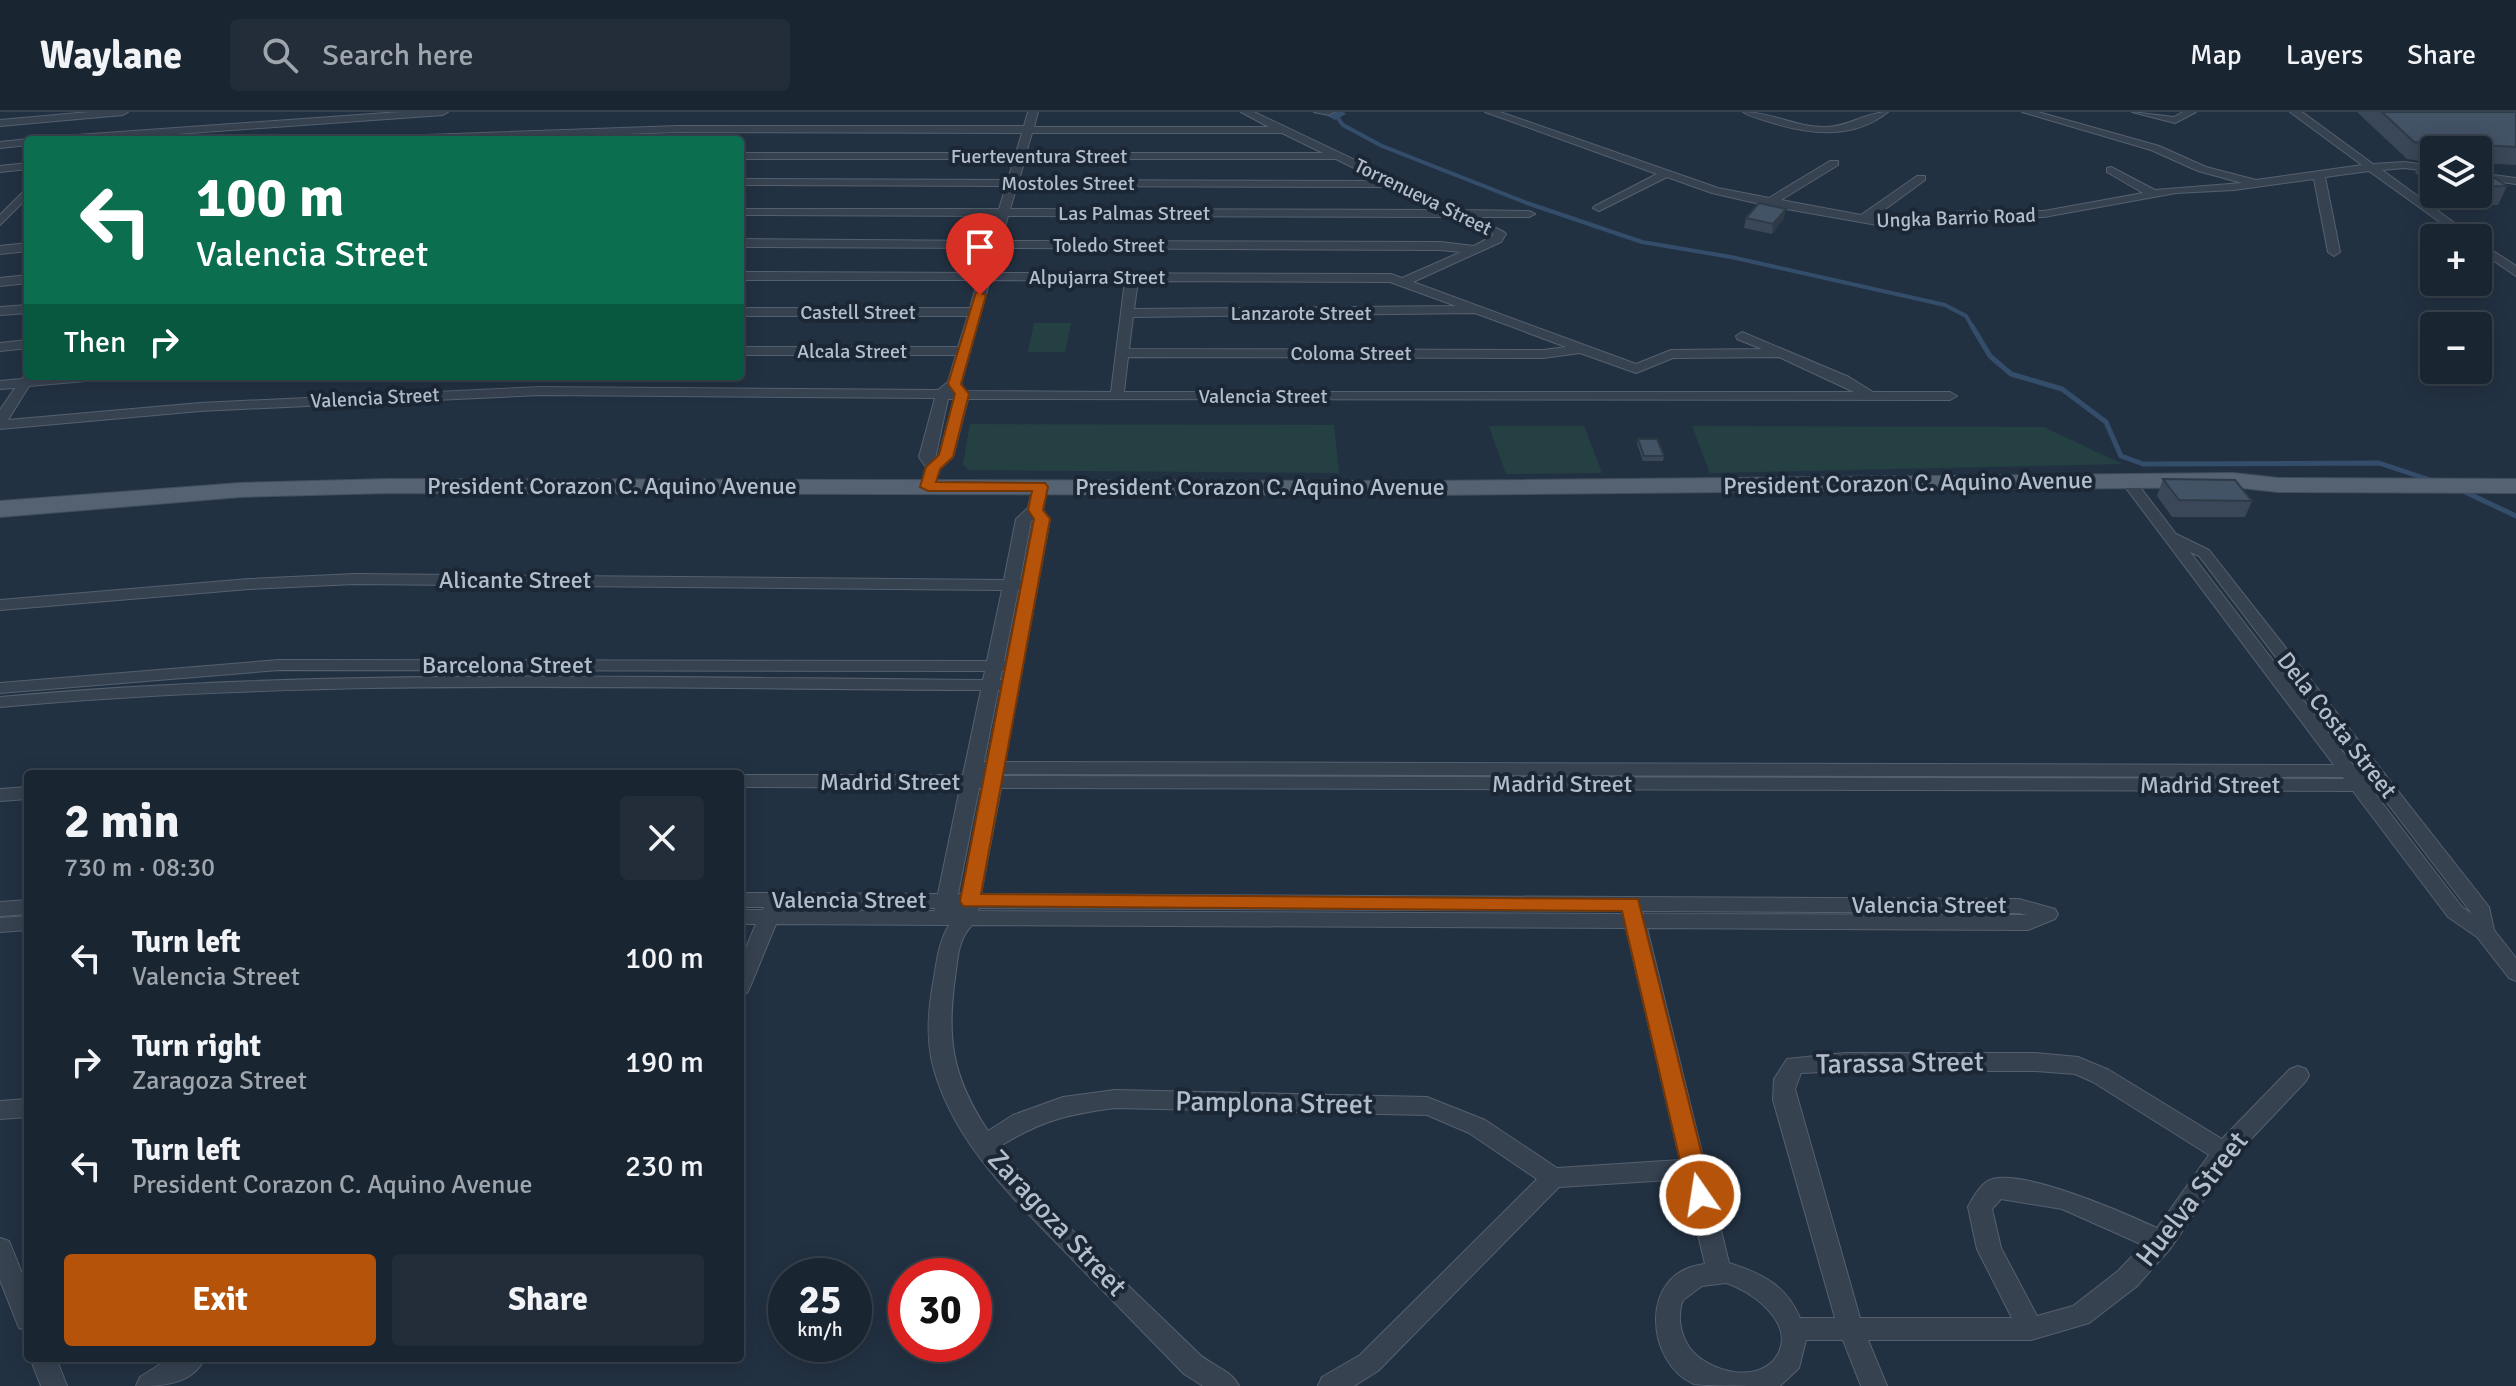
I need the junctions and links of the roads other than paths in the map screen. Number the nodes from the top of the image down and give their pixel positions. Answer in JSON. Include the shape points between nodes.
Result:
{"nodes":[{"id":1,"x":123,"y":112,"type":"edge"},
{"id":2,"x":220,"y":112,"type":"edge"},
{"id":3,"x":443,"y":112,"type":"edge"},
{"id":4,"x":1033,"y":112,"type":"edge"},
{"id":5,"x":1246,"y":112,"type":"edge"},
{"id":6,"x":1490,"y":112,"type":"edge"},
{"id":7,"x":1748,"y":112,"type":"edge"},
{"id":8,"x":1883,"y":112,"type":"edge"},
{"id":9,"x":2027,"y":112,"type":"edge"},
{"id":10,"x":2137,"y":112,"type":"edge"},
{"id":11,"x":2191,"y":112,"type":"edge"},
{"id":12,"x":2295,"y":112,"type":"edge"},
{"id":13,"x":1770,"y":114,"type":"edge"},
{"id":14,"x":0,"y":123,"type":"edge"},
{"id":15,"x":680,"y":125,"type":"junction"},
{"id":16,"x":210,"y":126,"type":"junction"},
{"id":17,"x":1028,"y":129,"type":"junction"},
{"id":18,"x":606,"y":130,"type":"edge"},
{"id":19,"x":1288,"y":130,"type":"junction"},
{"id":20,"x":95,"y":136,"type":"edge"},
{"id":21,"x":204,"y":136,"type":"edge"},
{"id":22,"x":463,"y":136,"type":"edge"},
{"id":23,"x":674,"y":136,"type":"edge"},
{"id":24,"x":24,"y":142,"type":"edge"},
{"id":25,"x":0,"y":145,"type":"edge"},
{"id":26,"x":744,"y":156,"type":"edge"},
{"id":27,"x":1020,"y":156,"type":"junction"},
{"id":28,"x":1338,"y":156,"type":"junction"},
{"id":29,"x":1834,"y":163,"type":"dead end"},
{"id":30,"x":24,"y":166,"type":"edge"},
{"id":31,"x":2372,"y":167,"type":"junction"},
{"id":32,"x":2420,"y":167,"type":"edge"},
{"id":33,"x":0,"y":169,"type":"edge"},
{"id":34,"x":2202,"y":169,"type":"junction"},
{"id":35,"x":2111,"y":170,"type":"dead end"},
{"id":36,"x":1667,"y":173,"type":"junction"},
{"id":37,"x":2319,"y":175,"type":"junction"},
{"id":38,"x":1921,"y":178,"type":"dead end"},
{"id":39,"x":2492,"y":178,"type":"edge"},
{"id":40,"x":2516,"y":181,"type":"edge"},
{"id":41,"x":744,"y":182,"type":"edge"},
{"id":42,"x":1012,"y":183,"type":"junction"},
{"id":43,"x":2263,"y":183,"type":"junction"},
{"id":44,"x":1396,"y":184,"type":"junction"},
{"id":45,"x":2234,"y":187,"type":"junction"},
{"id":46,"x":24,"y":192,"type":"edge"},
{"id":47,"x":0,"y":195,"type":"edge"},
{"id":48,"x":24,"y":195,"type":"edge"},
{"id":49,"x":2155,"y":195,"type":"junction"},
{"id":50,"x":1769,"y":203,"type":"junction"},
{"id":51,"x":1599,"y":208,"type":"dead end"},
{"id":52,"x":744,"y":212,"type":"edge"},
{"id":53,"x":1004,"y":212,"type":"junction"},
{"id":54,"x":1456,"y":213,"type":"junction"},
{"id":55,"x":1529,"y":214,"type":"dead end"},
{"id":56,"x":1862,"y":220,"type":"junction"},
{"id":57,"x":0,"y":222,"type":"edge"},
{"id":58,"x":2450,"y":224,"type":"edge"},
{"id":59,"x":744,"y":243,"type":"edge"},
{"id":60,"x":995,"y":244,"type":"junction"},
{"id":61,"x":24,"y":247,"type":"edge"},
{"id":62,"x":0,"y":250,"type":"edge"},
{"id":63,"x":1477,"y":250,"type":"junction"},
{"id":64,"x":2334,"y":252,"type":"dead end"},
{"id":65,"x":2492,"y":255,"type":"edge"},
{"id":66,"x":2516,"y":272,"type":"edge"},
{"id":67,"x":744,"y":276,"type":"edge"},
{"id":68,"x":985,"y":277,"type":"junction"},
{"id":69,"x":1132,"y":277,"type":"junction"},
{"id":70,"x":24,"y":279,"type":"edge"},
{"id":71,"x":1406,"y":281,"type":"junction"},
{"id":72,"x":0,"y":282,"type":"edge"},
{"id":73,"x":24,"y":309,"type":"edge"},
{"id":74,"x":1475,"y":310,"type":"junction"},
{"id":75,"x":0,"y":311,"type":"edge"},
{"id":76,"x":744,"y":312,"type":"edge"},
{"id":77,"x":975,"y":312,"type":"junction"},
{"id":78,"x":1128,"y":313,"type":"junction"},
{"id":79,"x":1742,"y":336,"type":"dead end"},
{"id":80,"x":24,"y":344,"type":"edge"},
{"id":81,"x":0,"y":347,"type":"edge"},
{"id":82,"x":1578,"y":349,"type":"junction"},
{"id":83,"x":744,"y":351,"type":"edge"},
{"id":84,"x":964,"y":351,"type":"junction"},
{"id":85,"x":1122,"y":353,"type":"junction"},
{"id":86,"x":1778,"y":353,"type":"junction"},
{"id":87,"x":1636,"y":369,"type":"junction"},
{"id":88,"x":24,"y":380,"type":"edge"},
{"id":89,"x":26,"y":380,"type":"edge"},
{"id":90,"x":452,"y":380,"type":"edge"},
{"id":91,"x":547,"y":380,"type":"edge"},
{"id":92,"x":0,"y":385,"type":"edge"},
{"id":93,"x":541,"y":391,"type":"junction"},
{"id":94,"x":953,"y":391,"type":"junction"},
{"id":95,"x":443,"y":395,"type":"junction"},
{"id":96,"x":1869,"y":395,"type":"junction"},
{"id":97,"x":1117,"y":396,"type":"junction"},
{"id":98,"x":1647,"y":396,"type":"junction"},
{"id":99,"x":1950,"y":396,"type":"dead end"},
{"id":100,"x":0,"y":423,"type":"edge"},
{"id":101,"x":2516,"y":476,"type":"edge"},
{"id":102,"x":930,"y":477,"type":"junction"},
{"id":103,"x":2274,"y":480,"type":"junction"},
{"id":104,"x":2128,"y":481,"type":"junction"},
{"id":105,"x":2438,"y":481,"type":"junction"},
{"id":106,"x":2516,"y":486,"type":"edge"},
{"id":107,"x":1038,"y":498,"type":"junction"},
{"id":108,"x":0,"y":509,"type":"edge"},
{"id":109,"x":2169,"y":535,"type":"junction"},
{"id":110,"x":1011,"y":585,"type":"junction"},
{"id":111,"x":1030,"y":585,"type":"junction"},
{"id":112,"x":0,"y":605,"type":"edge"},
{"id":113,"x":992,"y":675,"type":"junction"},
{"id":114,"x":1013,"y":676,"type":"junction"},
{"id":115,"x":0,"y":688,"type":"edge"},
{"id":116,"x":0,"y":702,"type":"edge"},
{"id":117,"x":972,"y":775,"type":"junction"},
{"id":118,"x":994,"y":776,"type":"junction"},
{"id":119,"x":2352,"y":778,"type":"junction"},
{"id":120,"x":2378,"y":778,"type":"junction"},
{"id":121,"x":744,"y":781,"type":"edge"},
{"id":122,"x":24,"y":793,"type":"edge"},
{"id":123,"x":0,"y":795,"type":"edge"},
{"id":124,"x":744,"y":901,"type":"edge"},
{"id":125,"x":24,"y":907,"type":"edge"},
{"id":126,"x":773,"y":908,"type":"junction"},
{"id":127,"x":0,"y":909,"type":"edge"},
{"id":128,"x":1633,"y":913,"type":"junction"},
{"id":129,"x":956,"y":914,"type":"junction"},
{"id":130,"x":744,"y":916,"type":"edge"},
{"id":131,"x":24,"y":923,"type":"edge"},
{"id":132,"x":0,"y":925,"type":"edge"},
{"id":133,"x":2484,"y":932,"type":"junction"},
{"id":134,"x":2516,"y":973,"type":"edge"},
{"id":135,"x":744,"y":977,"type":"edge"},
{"id":136,"x":2298,"y":1075,"type":"dead end"},
{"id":137,"x":24,"y":1108,"type":"edge"},
{"id":138,"x":0,"y":1110,"type":"edge"},
{"id":139,"x":984,"y":1145,"type":"junction"},
{"id":140,"x":2224,"y":1152,"type":"junction"},
{"id":141,"x":1694,"y":1169,"type":"junction"},
{"id":142,"x":1553,"y":1178,"type":"junction"},
{"id":143,"x":2161,"y":1242,"type":"junction"},
{"id":144,"x":0,"y":1248,"type":"edge"},
{"id":145,"x":1719,"y":1273,"type":"junction"},
{"id":146,"x":24,"y":1310,"type":"edge"},
{"id":147,"x":1794,"y":1329,"type":"junction"},
{"id":148,"x":2031,"y":1329,"type":"junction"},
{"id":149,"x":1851,"y":1330,"type":"junction"},
{"id":150,"x":45,"y":1362,"type":"edge"},
{"id":151,"x":186,"y":1362,"type":"edge"},
{"id":152,"x":1691,"y":1379,"type":"edge"},
{"id":153,"x":54,"y":1386,"type":"edge"},
{"id":154,"x":149,"y":1386,"type":"edge"},
{"id":155,"x":1226,"y":1386,"type":"edge"},
{"id":156,"x":1331,"y":1386,"type":"edge"},
{"id":157,"x":1743,"y":1386,"type":"edge"},
{"id":158,"x":1874,"y":1386,"type":"edge"}],
"edges":[{"from":1,"to":14,"type":"street"},
{"from":2,"to":16,"type":"street"},
{"from":3,"to":16,"type":"street"},
{"from":4,"to":17,"type":"street"},
{"from":5,"to":19,"type":"street","name":"Torrenueva Street"},
{"from":6,"to":36,"type":"street","name":"Ungka Barrio Road"},
{"from":7,"to":13,"type":"street"},
{"from":8,"to":13,"type":"street","via":[[1831,133]]},
{"from":9,"to":34,"type":"street","via":[[2155,148]]},
{"from":10,"to":11,"type":"street","via":[[2175,120]]},
{"from":12,"to":31,"type":"street"},
{"from":15,"to":17,"type":"street"},
{"from":15,"to":18,"type":"street"},
{"from":15,"to":23,"type":"street"},
{"from":16,"to":20,"type":"street"},
{"from":16,"to":21,"type":"street"},
{"from":17,"to":19,"type":"street"},
{"from":17,"to":27,"type":"street"},
{"from":18,"to":22,"type":"street"},
{"from":19,"to":28,"type":"street","name":"Torrenueva Street"},
{"from":24,"to":25,"type":"street"},
{"from":26,"to":27,"type":"street","name":"Fuerteventura Street"},
{"from":27,"to":28,"type":"street","name":"Fuerteventura Street"},
{"from":27,"to":42,"type":"street"},
{"from":28,"to":44,"type":"street","name":"Torrenueva Street"},
{"from":29,"to":50,"type":"street"},
{"from":30,"to":33,"type":"street"},
{"from":31,"to":32,"type":"street","name":"Ungka Barrio Road"},
{"from":31,"to":37,"type":"street","name":"Ungka Barrio Road"},
{"from":31,"to":58,"type":"street"},
{"from":34,"to":43,"type":"street"},
{"from":34,"to":45,"type":"street"},
{"from":35,"to":49,"type":"street"},
{"from":36,"to":50,"type":"street","name":"Ungka Barrio Road"},
{"from":36,"to":51,"type":"street"},
{"from":37,"to":43,"type":"street","name":"Ungka Barrio Road"},
{"from":37,"to":64,"type":"street"},
{"from":38,"to":56,"type":"street"},
{"from":39,"to":40,"type":"street"},
{"from":41,"to":42,"type":"street","name":"Mostoles Street"},
{"from":42,"to":44,"type":"street","name":"Mostoles Street"},
{"from":42,"to":53,"type":"street"},
{"from":43,"to":45,"type":"street","name":"Ungka Barrio Road"},
{"from":44,"to":54,"type":"street","name":"Torrenueva Street"},
{"from":45,"to":49,"type":"street","name":"Ungka Barrio Road"},
{"from":46,"to":47,"type":"street"},
{"from":48,"to":57,"type":"street"},
{"from":49,"to":56,"type":"street","name":"Ungka Barrio Road","via":[[2044,214],[1962,214],[1908,223]]},
{"from":50,"to":56,"type":"street","name":"Ungka Barrio Road"},
{"from":52,"to":53,"type":"street","name":"Las Palmas Street"},
{"from":53,"to":54,"type":"street","name":"Las Palmas Street"},
{"from":53,"to":60,"type":"street"},
{"from":54,"to":55,"type":"street","name":"Las Palmas Street"},
{"from":54,"to":63,"type":"street","name":"Torrenueva Street","via":[[1500,234]]},
{"from":59,"to":60,"type":"street","name":"Toledo Street"},
{"from":60,"to":63,"type":"street","name":"Toledo Street"},
{"from":60,"to":68,"type":"street"},
{"from":61,"to":62,"type":"street"},
{"from":63,"to":71,"type":"street","name":"Torrenueva Street"},
{"from":65,"to":66,"type":"street"},
{"from":67,"to":68,"type":"street","name":"Alpujarra Street"},
{"from":68,"to":69,"type":"street","name":"Alpujarra Street"},
{"from":68,"to":77,"type":"street"},
{"from":69,"to":71,"type":"street","name":"Alpujarra Street"},
{"from":69,"to":78,"type":"street"},
{"from":70,"to":72,"type":"street"},
{"from":71,"to":74,"type":"street"},
{"from":73,"to":75,"type":"street"},
{"from":74,"to":78,"type":"street","name":"Lanzarote Street"},
{"from":74,"to":82,"type":"street"},
{"from":76,"to":77,"type":"street","name":"Castell Street"},
{"from":77,"to":84,"type":"street"},
{"from":78,"to":85,"type":"street"},
{"from":79,"to":86,"type":"street"},
{"from":80,"to":81,"type":"street"},
{"from":82,"to":85,"type":"street","name":"Coloma Street","via":[[1543,354]]},
{"from":82,"to":87,"type":"street"},
{"from":83,"to":84,"type":"street","name":"Alcala Street"},
{"from":84,"to":94,"type":"street"},
{"from":85,"to":97,"type":"street"},
{"from":86,"to":87,"type":"street","via":[[1671,354]]},
{"from":86,"to":96,"type":"street"},
{"from":87,"to":98,"type":"street"},
{"from":88,"to":92,"type":"street"},
{"from":89,"to":100,"type":"street"},
{"from":90,"to":95,"type":"street"},
{"from":91,"to":93,"type":"street"},
{"from":93,"to":94,"type":"street","name":"Valencia Street"},
{"from":93,"to":95,"type":"street","name":"Valencia Street"},
{"from":94,"to":97,"type":"street","name":"Valencia Street"},
{"from":94,"to":102,"type":"street","via":[[946,457]]},
{"from":95,"to":100,"type":"street","name":"Valencia Street"},
{"from":96,"to":98,"type":"street","name":"Valencia Street"},
{"from":96,"to":99,"type":"street","name":"Valencia Street"},
{"from":97,"to":98,"type":"street","name":"Valencia Street"},
{"from":101,"to":105,"type":"main road","name":"President Corazon C. Aquino Avenue"},
{"from":102,"to":107,"type":"main road","name":"President Corazon C. Aquino Avenue"},
{"from":102,"to":108,"type":"main road","name":"President Corazon C. Aquino Avenue","via":[[313,486]]},
{"from":103,"to":104,"type":"main road","name":"President Corazon C. Aquino Avenue"},
{"from":103,"to":105,"type":"main road","name":"President Corazon C. Aquino Avenue"},
{"from":103,"to":105,"type":"main road","name":"President Corazon C. Aquino Avenue","via":[[2399,475]]},
{"from":104,"to":107,"type":"main road","name":"President Corazon C. Aquino Avenue"},
{"from":104,"to":109,"type":"street","name":"Dela Costa Street"},
{"from":105,"to":106,"type":"main road","name":"President Corazon C. Aquino Avenue"},
{"from":107,"to":110,"type":"street","name":"Zaragoza Street","via":[[1024,519]]},
{"from":107,"to":111,"type":"street","name":"Zaragoza Street","via":[[1042,519]]},
{"from":109,"to":119,"type":"street","name":"Dela Costa Street"},
{"from":109,"to":120,"type":"street","name":"Dela Costa Street","via":[[2204,553]]},
{"from":110,"to":111,"type":"street","name":"Alicante Street"},
{"from":110,"to":112,"type":"street","name":"Alicante Street","via":[[355,579]]},
{"from":110,"to":113,"type":"street","name":"Zaragoza Street"},
{"from":111,"to":114,"type":"street","name":"Zaragoza Street"},
{"from":113,"to":114,"type":"street","name":"Barcelona Street"},
{"from":113,"to":115,"type":"street","name":"Barcelona Street","via":[[279,665]]},
{"from":113,"to":116,"type":"street","name":"Barcelona Street","via":[[267,684]]},
{"from":113,"to":117,"type":"street","name":"Zaragoza Street"},
{"from":114,"to":118,"type":"street","name":"Zaragoza Street"},
{"from":117,"to":118,"type":"street","name":"Madrid Street"},
{"from":117,"to":121,"type":"street","name":"Madrid Street"},
{"from":117,"to":129,"type":"street","name":"Zaragoza Street"},
{"from":118,"to":119,"type":"street","name":"Madrid Street"},
{"from":118,"to":129,"type":"street","name":"Zaragoza Street"},
{"from":119,"to":120,"type":"street","name":"Madrid Street"},
{"from":119,"to":133,"type":"street","name":"Dela Costa Street","via":[[2455,912]]},
{"from":120,"to":133,"type":"street","name":"Dela Costa Street","via":[[2482,912]]},
{"from":122,"to":123,"type":"street"},
{"from":124,"to":126,"type":"street","name":"Valencia Street"},
{"from":125,"to":127,"type":"street"},
{"from":126,"to":129,"type":"street","name":"Valencia Street"},
{"from":126,"to":130,"type":"street","name":"Valencia Street"},
{"from":126,"to":135,"type":"street"},
{"from":128,"to":128,"type":"street","name":"Valencia Street","via":[[2028,923],[2048,914],[2019,906]]},
{"from":128,"to":129,"type":"street","name":"Valencia Street"},
{"from":128,"to":141,"type":"street"},
{"from":129,"to":139,"type":"street","name":"Zaragoza Street","via":[[937,1030],[958,1101]]},
{"from":131,"to":132,"type":"street"},
{"from":133,"to":134,"type":"street","name":"Dela Costa Street"},
{"from":136,"to":140,"type":"street","name":"Huelva Street"},
{"from":137,"to":138,"type":"street"},
{"from":139,"to":142,"type":"street","name":"Pamplona Street","via":[[1021,1121],[1063,1106],[1115,1099],[1427,1106],[1471,1121]]},
{"from":139,"to":155,"type":"street","name":"Zaragoza Street","via":[[1024,1194],[1193,1366]]},
{"from":140,"to":143,"type":"street","name":"Huelva Street"},
{"from":140,"to":149,"type":"street","name":"Tarassa Street","via":[[2078,1066],[1795,1065],[1782,1087]]},
{"from":141,"to":142,"type":"street"},
{"from":141,"to":145,"type":"street"},
{"from":142,"to":156,"type":"street","via":[[1369,1363]]},
{"from":143,"to":148,"type":"street","name":"Huelva Street","via":[[2127,1279],[2080,1315]]},
{"from":143,"to":148,"type":"street","via":[[2078,1202],[2035,1190],[1995,1189],[1980,1207],[1989,1249]]},
{"from":144,"to":146,"type":"street"},
{"from":145,"to":147,"type":"street","via":[[1748,1280],[1774,1296]]},
{"from":145,"to":152,"type":"street","via":[[1684,1282],[1666,1309],[1666,1326]]},
{"from":147,"to":149,"type":"street","name":"Huelva Street"},
{"from":147,"to":157,"type":"street","via":[[1789,1363],[1762,1383]]},
{"from":148,"to":149,"type":"street","name":"Huelva Street"},
{"from":149,"to":158,"type":"street","name":"Tarassa Street"},
{"from":150,"to":153,"type":"street"},
{"from":151,"to":154,"type":"street"},
{"from":152,"to":157,"type":"street"}]}
